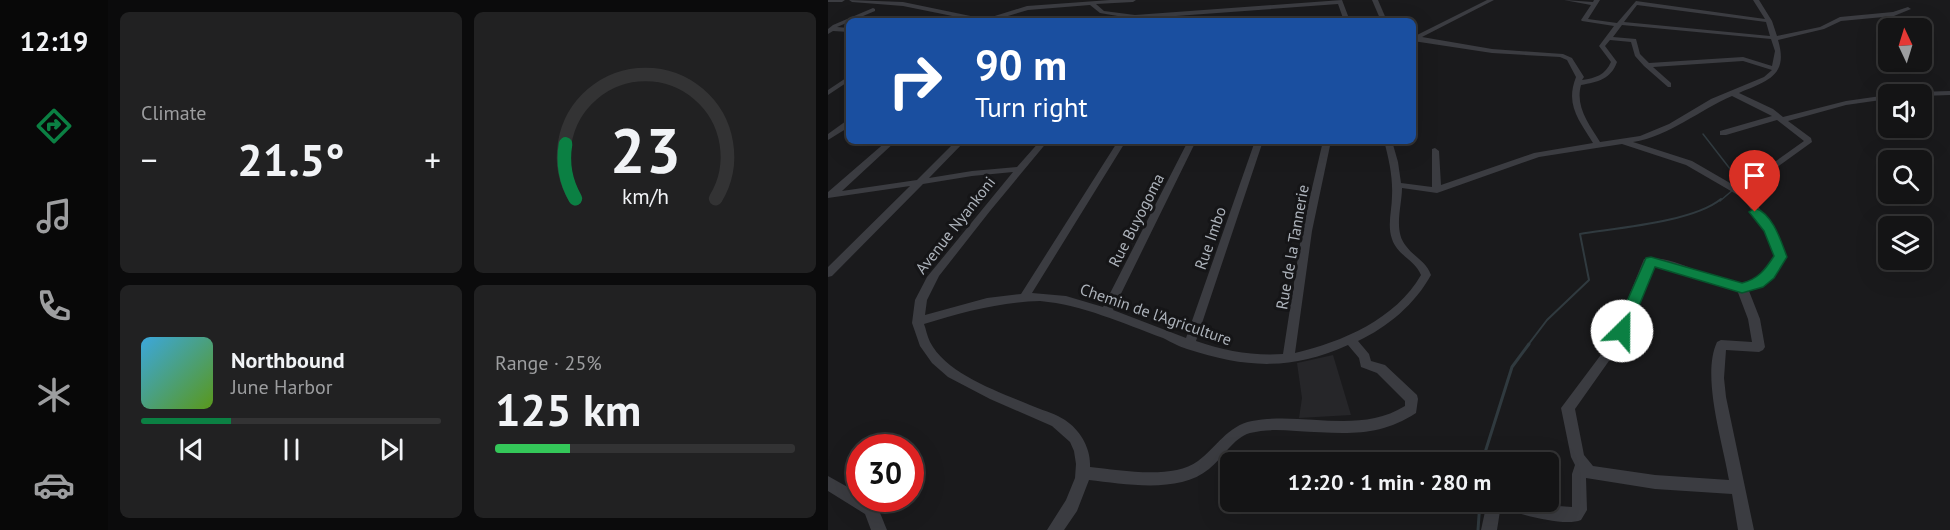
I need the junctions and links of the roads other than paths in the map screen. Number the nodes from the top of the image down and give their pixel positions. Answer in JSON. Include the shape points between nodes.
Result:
{"nodes":[{"id":1,"x":828,"y":0,"type":"edge"},
{"id":2,"x":842,"y":0,"type":"edge"},
{"id":3,"x":852,"y":0,"type":"edge"},
{"id":4,"x":914,"y":0,"type":"edge"},
{"id":5,"x":1133,"y":0,"type":"edge"},
{"id":6,"x":1376,"y":0,"type":"edge"},
{"id":7,"x":1491,"y":0,"type":"edge"},
{"id":8,"x":1567,"y":0,"type":"edge"},
{"id":9,"x":1756,"y":0,"type":"edge"},
{"id":10,"x":1339,"y":1,"type":"edge"},
{"id":11,"x":1596,"y":2,"type":"edge"},
{"id":12,"x":1092,"y":3,"type":"junction"},
{"id":13,"x":903,"y":4,"type":"junction"},
{"id":14,"x":1908,"y":9,"type":"dead end"},
{"id":15,"x":873,"y":10,"type":"dead end"},
{"id":16,"x":855,"y":18,"type":"edge"},
{"id":17,"x":971,"y":18,"type":"edge"},
{"id":18,"x":994,"y":18,"type":"edge"},
{"id":19,"x":1343,"y":18,"type":"edge"},
{"id":20,"x":1383,"y":18,"type":"edge"},
{"id":21,"x":1769,"y":21,"type":"junction"},
{"id":22,"x":846,"y":22,"type":"edge"},
{"id":23,"x":1620,"y":24,"type":"junction"},
{"id":24,"x":829,"y":30,"type":"edge"},
{"id":25,"x":846,"y":30,"type":"edge"},
{"id":26,"x":1416,"y":38,"type":"edge"},
{"id":27,"x":1416,"y":38,"type":"edge"},
{"id":28,"x":1607,"y":38,"type":"junction"},
{"id":29,"x":1776,"y":38,"type":"junction"},
{"id":30,"x":1646,"y":66,"type":"junction"},
{"id":31,"x":1776,"y":69,"type":"junction"},
{"id":32,"x":846,"y":80,"type":"edge"},
{"id":33,"x":1577,"y":83,"type":"junction"},
{"id":34,"x":1668,"y":86,"type":"dead end"},
{"id":35,"x":828,"y":93,"type":"edge"},
{"id":36,"x":1732,"y":93,"type":"junction"},
{"id":37,"x":1950,"y":93,"type":"edge"},
{"id":38,"x":1932,"y":94,"type":"edge"},
{"id":39,"x":1878,"y":98,"type":"edge"},
{"id":40,"x":1780,"y":118,"type":"junction"},
{"id":41,"x":846,"y":125,"type":"edge"},
{"id":42,"x":1723,"y":133,"type":"dead end"},
{"id":43,"x":828,"y":138,"type":"edge"},
{"id":44,"x":1625,"y":142,"type":"junction"},
{"id":45,"x":889,"y":144,"type":"edge"},
{"id":46,"x":958,"y":144,"type":"edge"},
{"id":47,"x":1041,"y":144,"type":"edge"},
{"id":48,"x":1120,"y":144,"type":"edge"},
{"id":49,"x":1190,"y":144,"type":"edge"},
{"id":50,"x":1258,"y":144,"type":"edge"},
{"id":51,"x":1326,"y":144,"type":"edge"},
{"id":52,"x":1389,"y":144,"type":"edge"},
{"id":53,"x":1598,"y":146,"type":"junction"},
{"id":54,"x":1435,"y":151,"type":"dead end"},
{"id":55,"x":1773,"y":166,"type":"dead end"},
{"id":56,"x":1020,"y":169,"type":"junction"},
{"id":57,"x":918,"y":183,"type":"junction"},
{"id":58,"x":1396,"y":185,"type":"junction"},
{"id":59,"x":1437,"y":190,"type":"junction"},
{"id":60,"x":829,"y":196,"type":"edge"},
{"id":61,"x":828,"y":273,"type":"edge"},
{"id":62,"x":1742,"y":288,"type":"junction"},
{"id":63,"x":1025,"y":296,"type":"junction"},
{"id":64,"x":1106,"y":312,"type":"junction"},
{"id":65,"x":919,"y":321,"type":"junction"},
{"id":66,"x":1350,"y":340,"type":"junction"},
{"id":67,"x":1189,"y":345,"type":"junction"},
{"id":68,"x":1288,"y":358,"type":"junction"},
{"id":69,"x":1582,"y":465,"type":"junction"},
{"id":70,"x":1084,"y":474,"type":"junction"},
{"id":71,"x":828,"y":483,"type":"edge"},
{"id":72,"x":1738,"y":488,"type":"junction"},
{"id":73,"x":879,"y":530,"type":"edge"},
{"id":74,"x":1055,"y":530,"type":"edge"},
{"id":75,"x":1489,"y":530,"type":"edge"},
{"id":76,"x":1746,"y":530,"type":"edge"}],
"edges":[{"from":1,"to":2,"type":"street"},
{"from":3,"to":13,"type":"street"},
{"from":4,"to":13,"type":"street"},
{"from":5,"to":12,"type":"street"},
{"from":6,"to":20,"type":"street"},
{"from":7,"to":26,"type":"street"},
{"from":8,"to":11,"type":"street"},
{"from":9,"to":21,"type":"street"},
{"from":10,"to":12,"type":"street","via":[[1135,17],[1102,12]]},
{"from":10,"to":19,"type":"street"},
{"from":11,"to":23,"type":"street","via":[[1585,21]]},
{"from":12,"to":18,"type":"street","via":[[1016,10]]},
{"from":13,"to":17,"type":"street"},
{"from":14,"to":29,"type":"street","via":[[1894,14],[1840,18],[1822,28]]},
{"from":15,"to":16,"type":"street"},
{"from":21,"to":23,"type":"street","via":[[1639,2],[1634,3]]},
{"from":21,"to":29,"type":"street"},
{"from":22,"to":24,"type":"street"},
{"from":23,"to":28,"type":"street"},
{"from":23,"to":29,"type":"street"},
{"from":24,"to":25,"type":"street"},
{"from":27,"to":33,"type":"street","via":[[1492,51],[1567,57],[1578,71]]},
{"from":28,"to":30,"type":"street","via":[[1634,40],[1637,55]]},
{"from":28,"to":33,"type":"street","via":[[1602,46],[1614,62],[1609,75]]},
{"from":29,"to":31,"type":"street"},
{"from":30,"to":31,"type":"street","via":[[1743,59]]},
{"from":30,"to":34,"type":"street"},
{"from":31,"to":36,"type":"street","via":[[1767,79]]},
{"from":32,"to":35,"type":"street"},
{"from":33,"to":53,"type":"street","via":[[1574,108]]},
{"from":36,"to":40,"type":"street"},
{"from":36,"to":44,"type":"street","via":[[1658,133]]},
{"from":37,"to":38,"type":"street"},
{"from":39,"to":40,"type":"street"},
{"from":40,"to":42,"type":"street"},
{"from":40,"to":55,"type":"street","via":[[1808,142]]},
{"from":41,"to":43,"type":"street"},
{"from":44,"to":53,"type":"street"},
{"from":44,"to":62,"type":"street","via":[[1689,163],[1749,199],[1770,230],[1781,257],[1758,284]]},
{"from":45,"to":60,"type":"street"},
{"from":46,"to":57,"type":"street"},
{"from":47,"to":56,"type":"street","name":"Avenue Nyankoni"},
{"from":48,"to":63,"type":"street"},
{"from":49,"to":64,"type":"street","name":"Rue Buyogoma"},
{"from":50,"to":67,"type":"street","name":"Rue Imbo"},
{"from":51,"to":68,"type":"street","name":"Rue de la Tannerie","via":[[1307,231]]},
{"from":52,"to":58,"type":"street","name":"Chemin de l'Agriculture"},
{"from":53,"to":59,"type":"street","via":[[1537,155]]},
{"from":54,"to":59,"type":"street"},
{"from":56,"to":57,"type":"street","via":[[975,172]]},
{"from":56,"to":65,"type":"street","name":"Avenue Nyankoni","via":[[927,285]]},
{"from":57,"to":60,"type":"street"},
{"from":57,"to":61,"type":"street"},
{"from":58,"to":59,"type":"street"},
{"from":58,"to":66,"type":"street","name":"Chemin de l'Agriculture","via":[[1393,222],[1397,242],[1426,275],[1396,310]]},
{"from":62,"to":69,"type":"street","via":[[1648,262],[1622,331],[1568,408]]},
{"from":62,"to":72,"type":"street","via":[[1760,347],[1721,345],[1718,356],[1723,418]]},
{"from":63,"to":64,"type":"street","name":"Chemin de l'Agriculture","via":[[1060,299]]},
{"from":63,"to":65,"type":"street","name":"Chemin de l'Agriculture"},
{"from":64,"to":67,"type":"street","name":"Chemin de l'Agriculture"},
{"from":65,"to":70,"type":"street","name":"Avenue Nyankoni","via":[[924,346],[938,364],[987,392],[1062,424],[1080,448]]},
{"from":66,"to":68,"type":"street","name":"Chemin de l'Agriculture"},
{"from":66,"to":70,"type":"street","via":[[1365,357],[1365,364],[1381,369],[1412,399],[1406,414],[1357,426],[1251,427],[1232,437],[1201,466],[1186,474],[1152,478]]},
{"from":67,"to":68,"type":"street","name":"Chemin de l'Agriculture","via":[[1230,358]]},
{"from":69,"to":72,"type":"street","via":[[1589,472],[1622,478]]},
{"from":69,"to":75,"type":"street","via":[[1576,515],[1501,501],[1493,507]]},
{"from":70,"to":74,"type":"street","via":[[1080,493]]},
{"from":71,"to":73,"type":"street","via":[[870,509]]},
{"from":72,"to":76,"type":"street"}]}
